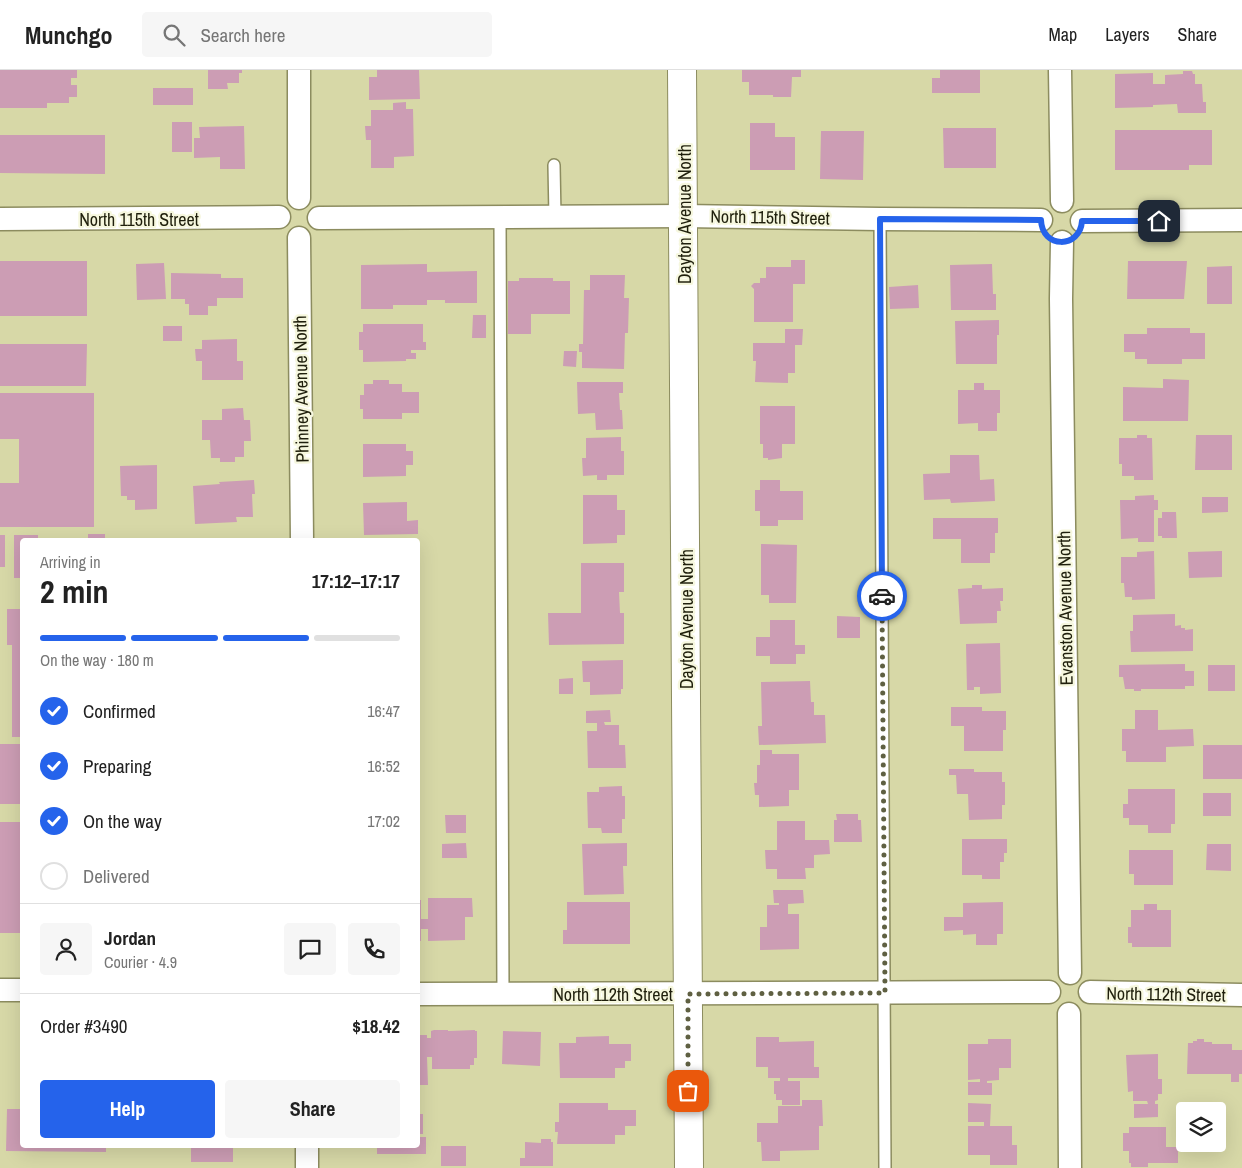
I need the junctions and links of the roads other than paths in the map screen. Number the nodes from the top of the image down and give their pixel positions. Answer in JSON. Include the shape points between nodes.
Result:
{"nodes":[{"id":1,"x":299,"y":70,"type":"edge"},
{"id":2,"x":682,"y":70,"type":"edge"},
{"id":3,"x":1060,"y":70,"type":"edge"},
{"id":4,"x":554,"y":165,"type":"dead end"},
{"id":5,"x":298,"y":198,"type":"junction"},
{"id":6,"x":1062,"y":201,"type":"junction"},
{"id":7,"x":684,"y":216,"type":"junction"},
{"id":8,"x":279,"y":217,"type":"junction"},
{"id":9,"x":500,"y":217,"type":"junction"},
{"id":10,"x":555,"y":217,"type":"junction"},
{"id":11,"x":319,"y":218,"type":"junction"},
{"id":12,"x":0,"y":219,"type":"edge"},
{"id":13,"x":880,"y":219,"type":"junction"},
{"id":14,"x":1041,"y":220,"type":"junction"},
{"id":15,"x":1242,"y":220,"type":"edge"},
{"id":16,"x":1082,"y":221,"type":"junction"},
{"id":17,"x":299,"y":238,"type":"junction"},
{"id":18,"x":1062,"y":242,"type":"junction"},
{"id":19,"x":302,"y":538,"type":"edge"},
{"id":20,"x":1070,"y":973,"type":"junction"},
{"id":21,"x":0,"y":990,"type":"edge"},
{"id":22,"x":20,"y":990,"type":"edge"},
{"id":23,"x":1049,"y":992,"type":"junction"},
{"id":24,"x":1090,"y":992,"type":"junction"},
{"id":25,"x":885,"y":993,"type":"junction"},
{"id":26,"x":420,"y":994,"type":"edge"},
{"id":27,"x":503,"y":994,"type":"junction"},
{"id":28,"x":688,"y":994,"type":"junction"},
{"id":29,"x":1242,"y":996,"type":"edge"},
{"id":30,"x":1069,"y":1014,"type":"junction"},
{"id":31,"x":307,"y":1148,"type":"edge"},
{"id":32,"x":307,"y":1168,"type":"edge"},
{"id":33,"x":689,"y":1168,"type":"edge"},
{"id":34,"x":885,"y":1168,"type":"edge"},
{"id":35,"x":1070,"y":1168,"type":"edge"}],
"edges":[{"from":1,"to":5,"type":"street"},
{"from":2,"to":7,"type":"street","name":"Dayton Avenue North"},
{"from":3,"to":6,"type":"street"},
{"from":4,"to":10,"type":"lane"},
{"from":5,"to":8,"type":"street","via":[[284,204]]},
{"from":5,"to":11,"type":"street","via":[[314,205]]},
{"from":6,"to":14,"type":"street","via":[[1049,205]]},
{"from":6,"to":16,"type":"street","via":[[1079,210]]},
{"from":7,"to":10,"type":"street","name":"North 115th Street"},
{"from":7,"to":13,"type":"street","name":"North 115th Street"},
{"from":7,"to":28,"type":"street","name":"Dayton Avenue North"},
{"from":8,"to":12,"type":"street","name":"North 115th Street"},
{"from":8,"to":17,"type":"street","via":[[285,233]]},
{"from":9,"to":10,"type":"street","name":"North 115th Street"},
{"from":9,"to":11,"type":"street","name":"North 115th Street"},
{"from":9,"to":27,"type":"lane"},
{"from":11,"to":17,"type":"street","via":[[310,235]]},
{"from":13,"to":14,"type":"street","name":"North 115th Street"},
{"from":13,"to":25,"type":"lane"},
{"from":14,"to":18,"type":"street","via":[[1046,236]]},
{"from":15,"to":16,"type":"street"},
{"from":16,"to":18,"type":"street","via":[[1077,235]]},
{"from":17,"to":19,"type":"street","name":"Phinney Avenue North"},
{"from":18,"to":20,"type":"street","name":"Evanston Avenue North"},
{"from":20,"to":23,"type":"street","via":[[1055,979]]},
{"from":20,"to":24,"type":"street","via":[[1081,976]]},
{"from":21,"to":22,"type":"street"},
{"from":23,"to":25,"type":"street","name":"North 112th Street"},
{"from":23,"to":30,"type":"street","via":[[1055,1008]]},
{"from":24,"to":29,"type":"street","name":"North 112th Street"},
{"from":24,"to":30,"type":"street","via":[[1085,1008]]},
{"from":25,"to":28,"type":"street","name":"North 112th Street"},
{"from":25,"to":34,"type":"lane"},
{"from":26,"to":27,"type":"street","name":"North 112th Street"},
{"from":27,"to":28,"type":"street","name":"North 112th Street"},
{"from":28,"to":33,"type":"street","name":"Dayton Avenue North"},
{"from":30,"to":35,"type":"street"},
{"from":31,"to":32,"type":"street"}]}
